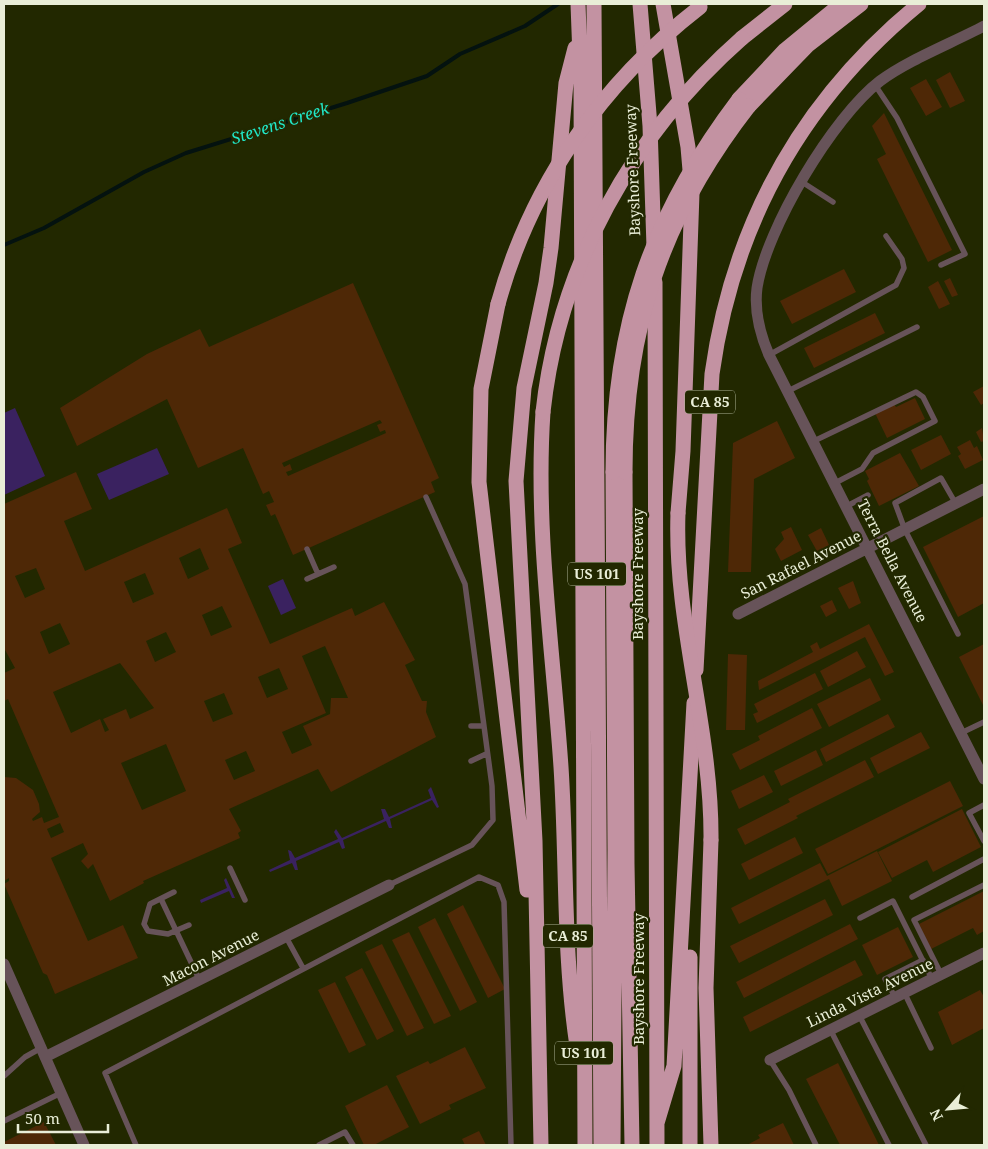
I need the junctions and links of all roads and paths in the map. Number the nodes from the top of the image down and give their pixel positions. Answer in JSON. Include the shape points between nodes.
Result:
{"nodes":[{"id":1,"x":578,"y":4,"type":"edge"},
{"id":2,"x":594,"y":4,"type":"edge"},
{"id":3,"x":640,"y":4,"type":"edge"},
{"id":4,"x":663,"y":4,"type":"edge"},
{"id":5,"x":785,"y":4,"type":"edge"},
{"id":6,"x":841,"y":4,"type":"edge"},
{"id":7,"x":861,"y":4,"type":"edge"},
{"id":8,"x":919,"y":4,"type":"edge"},
{"id":9,"x":702,"y":5,"type":"edge"},
{"id":10,"x":984,"y":26,"type":"edge"},
{"id":11,"x":579,"y":35,"type":"junction"},
{"id":12,"x":875,"y":85,"type":"junction"},
{"id":13,"x":744,"y":102,"type":"junction"},
{"id":14,"x":802,"y":182,"type":"junction"},
{"id":15,"x":833,"y":202,"type":"dead end"},
{"id":16,"x":886,"y":236,"type":"dead end"},
{"id":17,"x":941,"y":265,"type":"dead end"},
{"id":18,"x":917,"y":326,"type":"dead end"},
{"id":19,"x":770,"y":356,"type":"junction"},
{"id":20,"x":788,"y":390,"type":"junction"},
{"id":21,"x":814,"y":441,"type":"junction"},
{"id":22,"x":619,"y":472,"type":"junction"},
{"id":23,"x":835,"y":483,"type":"junction"},
{"id":24,"x":984,"y":490,"type":"edge"},
{"id":25,"x":868,"y":495,"type":"dead end"},
{"id":26,"x":426,"y":497,"type":"dead end"},
{"id":27,"x":956,"y":504,"type":"junction"},
{"id":28,"x":847,"y":506,"type":"junction"},
{"id":29,"x":905,"y":530,"type":"junction"},
{"id":30,"x":868,"y":548,"type":"junction"},
{"id":31,"x":307,"y":549,"type":"dead end"},
{"id":32,"x":334,"y":567,"type":"dead end"},
{"id":33,"x":318,"y":574,"type":"junction"},
{"id":34,"x":307,"y":579,"type":"dead end"},
{"id":35,"x":738,"y":614,"type":"dead end"},
{"id":36,"x":958,"y":634,"type":"dead end"},
{"id":37,"x":984,"y":722,"type":"edge"},
{"id":38,"x":471,"y":726,"type":"dead end"},
{"id":39,"x":484,"y":726,"type":"junction"},
{"id":40,"x":693,"y":727,"type":"junction"},
{"id":41,"x":961,"y":733,"type":"junction"},
{"id":42,"x":486,"y":754,"type":"junction"},
{"id":43,"x":471,"y":761,"type":"dead end"},
{"id":44,"x":984,"y":779,"type":"edge"},
{"id":45,"x":984,"y":805,"type":"edge"},
{"id":46,"x":984,"y":841,"type":"edge"},
{"id":47,"x":984,"y":860,"type":"edge"},
{"id":48,"x":230,"y":868,"type":"dead end"},
{"id":49,"x":390,"y":885,"type":"joint"},
{"id":50,"x":984,"y":885,"type":"edge"},
{"id":51,"x":174,"y":892,"type":"dead end"},
{"id":52,"x":912,"y":897,"type":"dead end"},
{"id":53,"x":161,"y":899,"type":"junction"},
{"id":54,"x":245,"y":900,"type":"dead end"},
{"id":55,"x":860,"y":918,"type":"dead end"},
{"id":56,"x":189,"y":925,"type":"dead end"},
{"id":57,"x":176,"y":931,"type":"junction"},
{"id":58,"x":286,"y":937,"type":"junction"},
{"id":59,"x":983,"y":956,"type":"edge"},
{"id":60,"x":923,"y":960,"type":"junction"},
{"id":61,"x":4,"y":964,"type":"edge"},
{"id":62,"x":303,"y":968,"type":"junction"},
{"id":63,"x":937,"y":977,"type":"junction"},
{"id":64,"x":200,"y":981,"type":"junction"},
{"id":65,"x":538,"y":989,"type":"junction"},
{"id":66,"x":900,"y":995,"type":"junction"},
{"id":67,"x":860,"y":1015,"type":"junction"},
{"id":68,"x":830,"y":1029,"type":"junction"},
{"id":69,"x":931,"y":1048,"type":"dead end"},
{"id":70,"x":43,"y":1053,"type":"junction"},
{"id":71,"x":708,"y":1059,"type":"junction"},
{"id":72,"x":770,"y":1060,"type":"joint"},
{"id":73,"x":4,"y":1076,"type":"edge"},
{"id":74,"x":60,"y":1093,"type":"junction"},
{"id":75,"x":584,"y":1093,"type":"junction"},
{"id":76,"x":4,"y":1121,"type":"edge"},
{"id":77,"x":657,"y":1123,"type":"junction"},
{"id":78,"x":84,"y":1145,"type":"edge"},
{"id":79,"x":136,"y":1145,"type":"edge"},
{"id":80,"x":318,"y":1145,"type":"edge"},
{"id":81,"x":353,"y":1145,"type":"edge"},
{"id":82,"x":511,"y":1145,"type":"edge"},
{"id":83,"x":541,"y":1145,"type":"edge"},
{"id":84,"x":584,"y":1145,"type":"edge"},
{"id":85,"x":601,"y":1145,"type":"edge"},
{"id":86,"x":613,"y":1145,"type":"edge"},
{"id":87,"x":632,"y":1145,"type":"edge"},
{"id":88,"x":657,"y":1145,"type":"edge"},
{"id":89,"x":690,"y":1145,"type":"edge"},
{"id":90,"x":707,"y":1145,"type":"edge"},
{"id":91,"x":710,"y":1145,"type":"edge"},
{"id":92,"x":816,"y":1145,"type":"edge"},
{"id":93,"x":889,"y":1145,"type":"edge"},
{"id":94,"x":926,"y":1145,"type":"edge"}],
"edges":[{"from":1,"to":11,"type":"highway","number":"US 101"},
{"from":2,"to":85,"type":"highway","number":"US 101"},
{"from":3,"to":77,"type":"highway","name":"Bayshore Freeway","via":[[650,126],[655,302]]},
{"from":4,"to":71,"type":"highway","bridge":true,"via":[[688,147],[692,193],[684,451],[678,513],[680,581],[708,762],[711,840],[707,946]]},
{"from":5,"to":75,"type":"highway","number":"CA 85","bridge":true,"via":[[742,38],[677,102],[646,142],[607,205],[588,244],[563,311],[550,364],[543,412],[542,527],[561,765],[571,1011]]},
{"from":6,"to":13,"type":"highway","via":[[785,50]]},
{"from":7,"to":13,"type":"highway","via":[[808,45]]},
{"from":8,"to":40,"type":"highway","number":"CA 85","via":[[867,50],[819,104],[770,185],[754,217],[734,272],[717,337],[712,374]]},
{"from":9,"to":65,"type":"highway","bridge":true,"via":[[627,72],[572,142],[531,214],[512,258],[498,304],[482,389],[479,482]]},
{"from":10,"to":12,"type":"street","name":"Terra Bella Avenue","via":[[890,74]]},
{"from":11,"to":65,"type":"highway","via":[[566,83],[550,257],[524,388],[518,450],[517,509],[535,841]]},
{"from":11,"to":75,"type":"highway","number":"US 101"},
{"from":12,"to":14,"type":"street","name":"Terra Bella Avenue","via":[[841,122]]},
{"from":12,"to":17,"type":"lane","via":[[897,118],[965,254]]},
{"from":13,"to":22,"type":"highway","bridge":true,"via":[[707,142],[667,211],[646,262],[618,377],[615,407]]},
{"from":14,"to":15,"type":"lane"},
{"from":14,"to":19,"type":"street","name":"Terra Bella Avenue","via":[[776,232],[758,288],[758,318]]},
{"from":16,"to":19,"type":"lane","via":[[902,259],[904,268],[896,284]]},
{"from":18,"to":20,"type":"lane"},
{"from":19,"to":20,"type":"street","name":"Terra Bella Avenue"},
{"from":20,"to":21,"type":"street","name":"Terra Bella Avenue"},
{"from":21,"to":23,"type":"street","name":"Terra Bella Avenue"},
{"from":21,"to":23,"type":"lane","via":[[916,392],[923,397],[935,421],[873,453],[862,469]]},
{"from":22,"to":86,"type":"highway"},
{"from":22,"to":87,"type":"highway"},
{"from":23,"to":28,"type":"street","name":"Terra Bella Avenue"},
{"from":24,"to":27,"type":"street","name":"San Rafael Avenue"},
{"from":25,"to":28,"type":"lane"},
{"from":26,"to":39,"type":"lane","via":[[465,584]]},
{"from":27,"to":29,"type":"street","name":"San Rafael Avenue"},
{"from":27,"to":29,"type":"lane","via":[[941,478],[895,503]]},
{"from":28,"to":30,"type":"street","name":"Terra Bella Avenue"},
{"from":29,"to":30,"type":"street","name":"San Rafael Avenue"},
{"from":29,"to":36,"type":"lane"},
{"from":30,"to":35,"type":"street","name":"San Rafael Avenue"},
{"from":30,"to":41,"type":"street","name":"Terra Bella Avenue"},
{"from":31,"to":33,"type":"lane"},
{"from":32,"to":33,"type":"lane"},
{"from":33,"to":34,"type":"lane"},
{"from":37,"to":41,"type":"lane"},
{"from":38,"to":39,"type":"lane"},
{"from":39,"to":42,"type":"lane"},
{"from":40,"to":77,"type":"highway","number":"CA 85","via":[[674,1066]]},
{"from":40,"to":89,"type":"highway"},
{"from":41,"to":44,"type":"street","name":"Terra Bella Avenue"},
{"from":42,"to":43,"type":"lane"},
{"from":42,"to":49,"type":"lane","via":[[492,786],[493,820],[472,846]]},
{"from":45,"to":46,"type":"lane","via":[[969,813]]},
{"from":47,"to":52,"type":"lane"},
{"from":48,"to":54,"type":"lane"},
{"from":49,"to":58,"type":"street","name":"Macon Avenue"},
{"from":50,"to":63,"type":"lane","via":[[914,920]]},
{"from":51,"to":53,"type":"lane"},
{"from":53,"to":57,"type":"lane"},
{"from":53,"to":57,"type":"lane","via":[[150,904],[144,924],[148,931],[168,934]]},
{"from":55,"to":60,"type":"lane","via":[[893,901]]},
{"from":56,"to":57,"type":"lane"},
{"from":57,"to":64,"type":"lane"},
{"from":58,"to":62,"type":"lane"},
{"from":58,"to":64,"type":"street","name":"Macon Avenue"},
{"from":59,"to":63,"type":"street","name":"Linda Vista Avenue"},
{"from":60,"to":63,"type":"lane"},
{"from":60,"to":66,"type":"lane","via":[[885,979]]},
{"from":61,"to":70,"type":"street"},
{"from":62,"to":79,"type":"lane","via":[[104,1073]]},
{"from":62,"to":82,"type":"lane","via":[[479,877],[498,885],[504,902]]},
{"from":63,"to":66,"type":"street","name":"Linda Vista Avenue"},
{"from":64,"to":70,"type":"street","name":"Macon Avenue"},
{"from":65,"to":83,"type":"highway"},
{"from":66,"to":67,"type":"street","name":"Linda Vista Avenue"},
{"from":66,"to":69,"type":"lane"},
{"from":67,"to":68,"type":"street","name":"Linda Vista Avenue"},
{"from":67,"to":94,"type":"lane"},
{"from":68,"to":72,"type":"street","name":"Linda Vista Avenue"},
{"from":68,"to":93,"type":"lane"},
{"from":70,"to":73,"type":"lane","via":[[25,1057]]},
{"from":70,"to":74,"type":"street"},
{"from":71,"to":90,"type":"highway"},
{"from":71,"to":91,"type":"highway"},
{"from":72,"to":92,"type":"lane"},
{"from":74,"to":76,"type":"lane"},
{"from":74,"to":78,"type":"street"},
{"from":75,"to":84,"type":"highway","number":"US 101"},
{"from":77,"to":88,"type":"highway","name":"Bayshore Freeway"},
{"from":80,"to":81,"type":"lane","via":[[345,1132]]}]}
